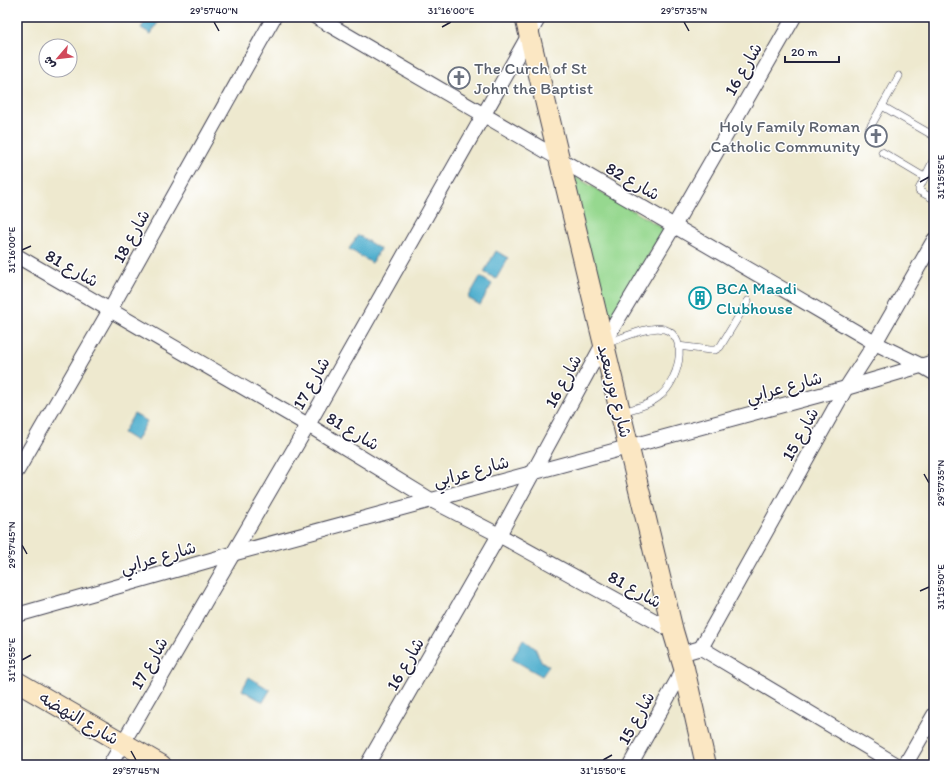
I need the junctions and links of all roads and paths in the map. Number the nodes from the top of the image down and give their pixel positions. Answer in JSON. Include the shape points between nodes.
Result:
{"nodes":[{"id":1,"x":274,"y":17,"type":"edge"},
{"id":2,"x":316,"y":17,"type":"edge"},
{"id":3,"x":539,"y":17,"type":"edge"},
{"id":4,"x":794,"y":17,"type":"edge"},
{"id":5,"x":527,"y":26,"type":"edge"},
{"id":6,"x":899,"y":76,"type":"dead end"},
{"id":7,"x":882,"y":106,"type":"junction"},
{"id":8,"x":483,"y":115,"type":"junction"},
{"id":9,"x":868,"y":131,"type":"dead end"},
{"id":10,"x":934,"y":136,"type":"edge"},
{"id":11,"x":882,"y":152,"type":"dead end"},
{"id":12,"x":934,"y":159,"type":"edge"},
{"id":13,"x":560,"y":160,"type":"junction"},
{"id":14,"x":924,"y":177,"type":"junction"},
{"id":15,"x":934,"y":199,"type":"edge"},
{"id":16,"x":674,"y":226,"type":"junction"},
{"id":17,"x":934,"y":240,"type":"edge"},
{"id":18,"x":17,"y":256,"type":"edge"},
{"id":19,"x":748,"y":301,"type":"dead end"},
{"id":20,"x":110,"y":310,"type":"junction"},
{"id":21,"x":603,"y":344,"type":"junction"},
{"id":22,"x":875,"y":344,"type":"junction"},
{"id":23,"x":678,"y":346,"type":"junction"},
{"id":24,"x":930,"y":367,"type":"edge"},
{"id":25,"x":846,"y":388,"type":"junction"},
{"id":26,"x":620,"y":413,"type":"junction"},
{"id":27,"x":308,"y":425,"type":"junction"},
{"id":28,"x":628,"y":448,"type":"junction"},
{"id":29,"x":17,"y":471,"type":"edge"},
{"id":30,"x":533,"y":474,"type":"junction"},
{"id":31,"x":431,"y":500,"type":"junction"},
{"id":32,"x":499,"y":535,"type":"junction"},
{"id":33,"x":232,"y":554,"type":"junction"},
{"id":34,"x":17,"y":615,"type":"edge"},
{"id":35,"x":673,"y":630,"type":"junction"},
{"id":36,"x":701,"y":648,"type":"junction"},
{"id":37,"x":682,"y":661,"type":"junction"},
{"id":38,"x":17,"y":682,"type":"edge"},
{"id":39,"x":934,"y":715,"type":"edge"},
{"id":40,"x":123,"y":743,"type":"junction"},
{"id":41,"x":110,"y":765,"type":"edge"},
{"id":42,"x":161,"y":765,"type":"edge"},
{"id":43,"x":367,"y":765,"type":"edge"},
{"id":44,"x":630,"y":765,"type":"edge"},
{"id":45,"x":706,"y":765,"type":"edge"},
{"id":46,"x":897,"y":765,"type":"edge"},
{"id":47,"x":905,"y":765,"type":"edge"}],
"edges":[{"from":1,"to":20,"type":"street","name":"شارع 18"},
{"from":2,"to":8,"type":"street","name":"شارع 82"},
{"from":3,"to":5,"type":"street","name":"شارع 17"},
{"from":4,"to":16,"type":"street","name":"شارع 16"},
{"from":5,"to":8,"type":"street","name":"شارع 17"},
{"from":5,"to":13,"type":"main road","name":"شارع بورسعيد"},
{"from":6,"to":7,"type":"lane"},
{"from":7,"to":9,"type":"lane"},
{"from":7,"to":10,"type":"lane"},
{"from":8,"to":13,"type":"street","name":"شارع 82"},
{"from":8,"to":27,"type":"street","name":"شارع 17"},
{"from":11,"to":14,"type":"lane"},
{"from":12,"to":14,"type":"lane"},
{"from":13,"to":16,"type":"street","name":"شارع 82"},
{"from":13,"to":21,"type":"main road","name":"شارع بورسعيد"},
{"from":14,"to":15,"type":"lane","via":[[919,191]]},
{"from":16,"to":21,"type":"street","name":"شارع 16"},
{"from":16,"to":22,"type":"street","name":"شارع 82"},
{"from":17,"to":22,"type":"street","name":"شارع 15"},
{"from":18,"to":20,"type":"street","name":"شارع 81"},
{"from":19,"to":23,"type":"lane","via":[[720,347],[710,350]]},
{"from":20,"to":27,"type":"street","name":"شارع 81"},
{"from":20,"to":29,"type":"street","name":"شارع 18"},
{"from":21,"to":23,"type":"lane","via":[[654,329],[665,330],[674,336]]},
{"from":21,"to":26,"type":"main road","name":"شارع بورسعيد"},
{"from":21,"to":30,"type":"street","name":"شارع 16"},
{"from":22,"to":24,"type":"street","name":"شارع 82"},
{"from":22,"to":25,"type":"street","name":"شارع 15"},
{"from":23,"to":26,"type":"lane","via":[[676,372],[663,394],[653,402]]},
{"from":24,"to":25,"type":"street","name":"شارع عرابي"},
{"from":25,"to":28,"type":"street","name":"شارع عرابي"},
{"from":25,"to":36,"type":"street","name":"شارع 15"},
{"from":26,"to":28,"type":"main road","name":"شارع بورسعيد"},
{"from":27,"to":31,"type":"street","name":"شارع 81"},
{"from":27,"to":33,"type":"street","name":"شارع 17"},
{"from":28,"to":30,"type":"street","name":"شارع عرابي"},
{"from":28,"to":35,"type":"main road","name":"شارع بورسعيد"},
{"from":30,"to":31,"type":"street","name":"شارع عرابي"},
{"from":30,"to":32,"type":"street","name":"شارع 16"},
{"from":31,"to":32,"type":"street","name":"شارع 81"},
{"from":31,"to":33,"type":"street","name":"شارع عرابي"},
{"from":32,"to":35,"type":"street","name":"شارع 81"},
{"from":32,"to":43,"type":"street","name":"شارع 16"},
{"from":33,"to":34,"type":"street","name":"شارع عرابي"},
{"from":33,"to":40,"type":"street","name":"شارع 17"},
{"from":35,"to":37,"type":"main road","name":"شارع بورسعيد"},
{"from":36,"to":37,"type":"street"},
{"from":36,"to":46,"type":"street"},
{"from":37,"to":44,"type":"street","name":"شارع 15"},
{"from":37,"to":45,"type":"main road","name":"شارع بورسعيد"},
{"from":38,"to":40,"type":"main road","name":"شارع النهضه"},
{"from":39,"to":47,"type":"street"},
{"from":40,"to":41,"type":"street","name":"شارع 17"},
{"from":40,"to":42,"type":"main road","name":"شارع النهضه"}]}
